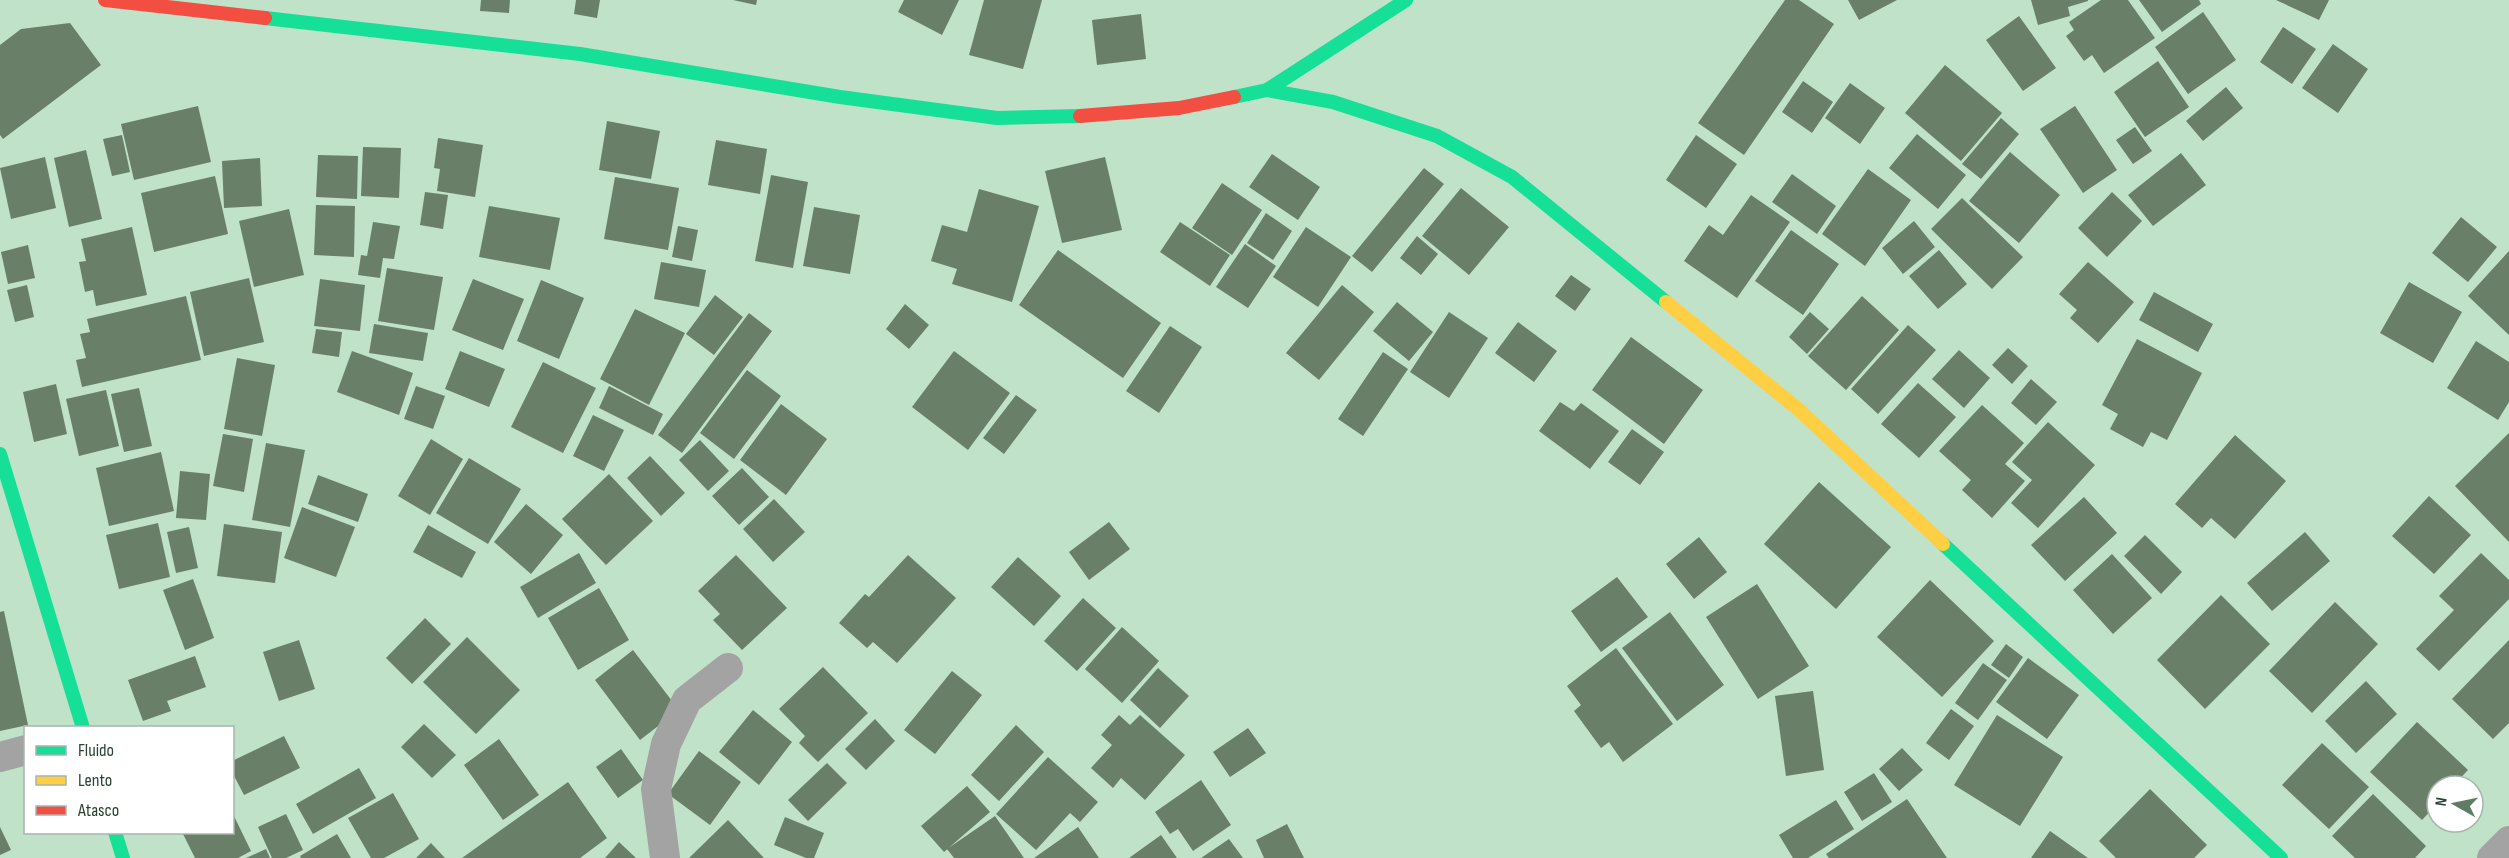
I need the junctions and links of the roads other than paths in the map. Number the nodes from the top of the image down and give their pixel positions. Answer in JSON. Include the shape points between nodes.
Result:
{"nodes":[{"id":1,"x":105,"y":0,"type":"edge"},
{"id":2,"x":1406,"y":0,"type":"edge"},
{"id":3,"x":1267,"y":90,"type":"junction"},
{"id":4,"x":0,"y":454,"type":"edge"},
{"id":5,"x":728,"y":668,"type":"dead end"},
{"id":6,"x":82,"y":726,"type":"edge"},
{"id":7,"x":24,"y":751,"type":"edge"},
{"id":8,"x":0,"y":757,"type":"edge"},
{"id":9,"x":117,"y":834,"type":"edge"},
{"id":10,"x":2509,"y":840,"type":"edge"},
{"id":11,"x":123,"y":858,"type":"edge"},
{"id":12,"x":665,"y":858,"type":"edge"},
{"id":13,"x":2281,"y":858,"type":"edge"},
{"id":14,"x":2492,"y":858,"type":"edge"}],
"edges":[{"from":1,"to":3,"type":"street","via":[[580,54],[840,97],[997,118],[1095,116],[1179,108]]},
{"from":2,"to":3,"type":"street"},
{"from":3,"to":13,"type":"street","via":[[1333,102],[1437,136],[1512,177],[1798,409]]},
{"from":4,"to":6,"type":"street"},
{"from":5,"to":12,"type":"street","via":[[687,700],[666,744],[656,789]]},
{"from":7,"to":8,"type":"street"},
{"from":9,"to":11,"type":"street"},
{"from":10,"to":14,"type":"street"}]}
